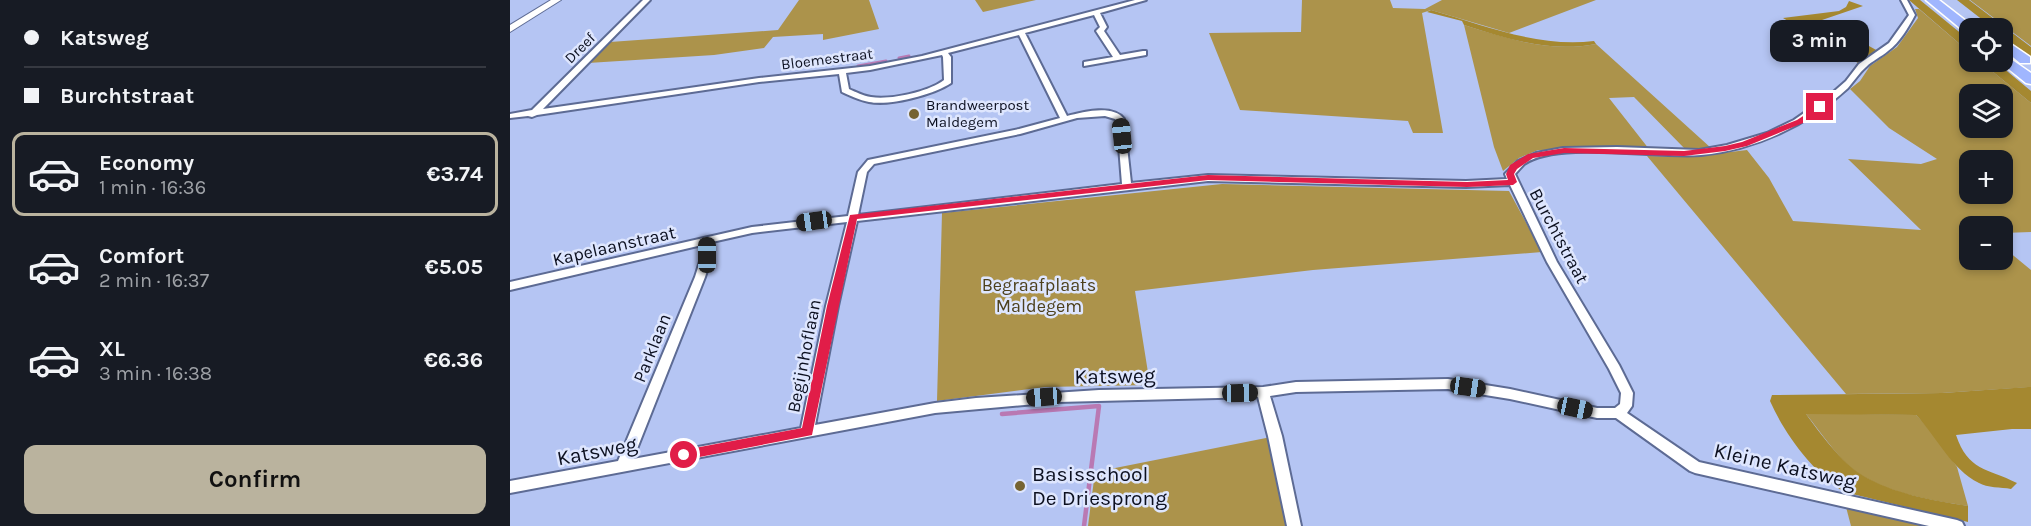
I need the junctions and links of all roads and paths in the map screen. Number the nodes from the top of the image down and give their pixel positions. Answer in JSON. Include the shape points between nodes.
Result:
{"nodes":[{"id":1,"x":556,"y":0,"type":"edge"},
{"id":2,"x":646,"y":0,"type":"edge"},
{"id":3,"x":1143,"y":0,"type":"edge"},
{"id":4,"x":1904,"y":0,"type":"edge"},
{"id":5,"x":1932,"y":0,"type":"edge"},
{"id":6,"x":1949,"y":0,"type":"edge"},
{"id":7,"x":1096,"y":13,"type":"junction"},
{"id":8,"x":1972,"y":18,"type":"edge"},
{"id":9,"x":1959,"y":21,"type":"edge"},
{"id":10,"x":510,"y":29,"type":"edge"},
{"id":11,"x":1021,"y":32,"type":"junction"},
{"id":12,"x":2013,"y":50,"type":"edge"},
{"id":13,"x":943,"y":52,"type":"junction"},
{"id":14,"x":1143,"y":53,"type":"dead end"},
{"id":15,"x":1118,"y":58,"type":"junction"},
{"id":16,"x":1087,"y":64,"type":"dead end"},
{"id":17,"x":2031,"y":64,"type":"edge"},
{"id":18,"x":2013,"y":66,"type":"edge"},
{"id":19,"x":842,"y":71,"type":"junction"},
{"id":20,"x":2031,"y":80,"type":"edge"},
{"id":21,"x":531,"y":115,"type":"junction"},
{"id":22,"x":510,"y":117,"type":"edge"},
{"id":23,"x":1064,"y":118,"type":"junction"},
{"id":24,"x":1513,"y":182,"type":"junction"},
{"id":25,"x":1127,"y":186,"type":"junction"},
{"id":26,"x":853,"y":217,"type":"junction"},
{"id":27,"x":707,"y":241,"type":"junction"},
{"id":28,"x":510,"y":286,"type":"edge"},
{"id":29,"x":1263,"y":392,"type":"junction"},
{"id":30,"x":1618,"y":414,"type":"junction"},
{"id":31,"x":807,"y":432,"type":"junction"},
{"id":32,"x":623,"y":466,"type":"junction"},
{"id":33,"x":510,"y":487,"type":"edge"},
{"id":34,"x":1294,"y":526,"type":"edge"},
{"id":35,"x":1957,"y":526,"type":"edge"}],
"edges":[{"from":1,"to":10,"type":"street"},
{"from":2,"to":21,"type":"street","name":"Dreef"},
{"from":3,"to":7,"type":"street","name":"Bloemestraat"},
{"from":4,"to":24,"type":"street","name":"Burchtstraat","via":[[1912,15],[1889,48],[1864,64],[1845,86],[1800,122],[1744,144],[1704,152],[1564,151],[1530,156],[1513,167]]},
{"from":5,"to":9,"type":"highway"},
{"from":6,"to":8,"type":"highway"},
{"from":7,"to":11,"type":"street","name":"Bloemestraat"},
{"from":7,"to":15,"type":"street","via":[[1104,27],[1100,31]]},
{"from":11,"to":13,"type":"street","name":"Bloemestraat"},
{"from":11,"to":23,"type":"street"},
{"from":12,"to":17,"type":"highway"},
{"from":13,"to":19,"type":"street","name":"Bloemestraat"},
{"from":13,"to":19,"type":"street","via":[[947,57],[948,81],[922,92],[865,98],[846,90]]},
{"from":14,"to":15,"type":"street"},
{"from":15,"to":16,"type":"street"},
{"from":18,"to":20,"type":"highway"},
{"from":19,"to":21,"type":"street","name":"Bloemestraat"},
{"from":21,"to":22,"type":"street","name":"Bloemestraat"},
{"from":23,"to":25,"type":"street","via":[[1097,113],[1118,117]]},
{"from":23,"to":26,"type":"street","name":"Begijnhoflaan","via":[[871,162],[863,172]]},
{"from":24,"to":25,"type":"street","name":"Kapelaanstraat","via":[[1208,178]]},
{"from":24,"to":30,"type":"street","name":"Burchtstraat","via":[[1552,262],[1627,393],[1626,406]]},
{"from":25,"to":26,"type":"street","name":"Kapelaanstraat"},
{"from":26,"to":27,"type":"street","name":"Kapelaanstraat","via":[[752,230]]},
{"from":26,"to":31,"type":"street","name":"Begijnhoflaan"},
{"from":27,"to":28,"type":"street","name":"Kapelaanstraat"},
{"from":27,"to":32,"type":"street","name":"Parklaan","via":[[700,277]]},
{"from":29,"to":30,"type":"street","name":"Katsweg","via":[[1296,387],[1448,384]]},
{"from":29,"to":31,"type":"street","name":"Katsweg","via":[[989,401]]},
{"from":29,"to":34,"type":"street"},
{"from":30,"to":35,"type":"street","name":"Kleine Katsweg","via":[[1695,467]]},
{"from":31,"to":32,"type":"street","name":"Katsweg"},
{"from":32,"to":33,"type":"street","name":"Katsweg"}]}
